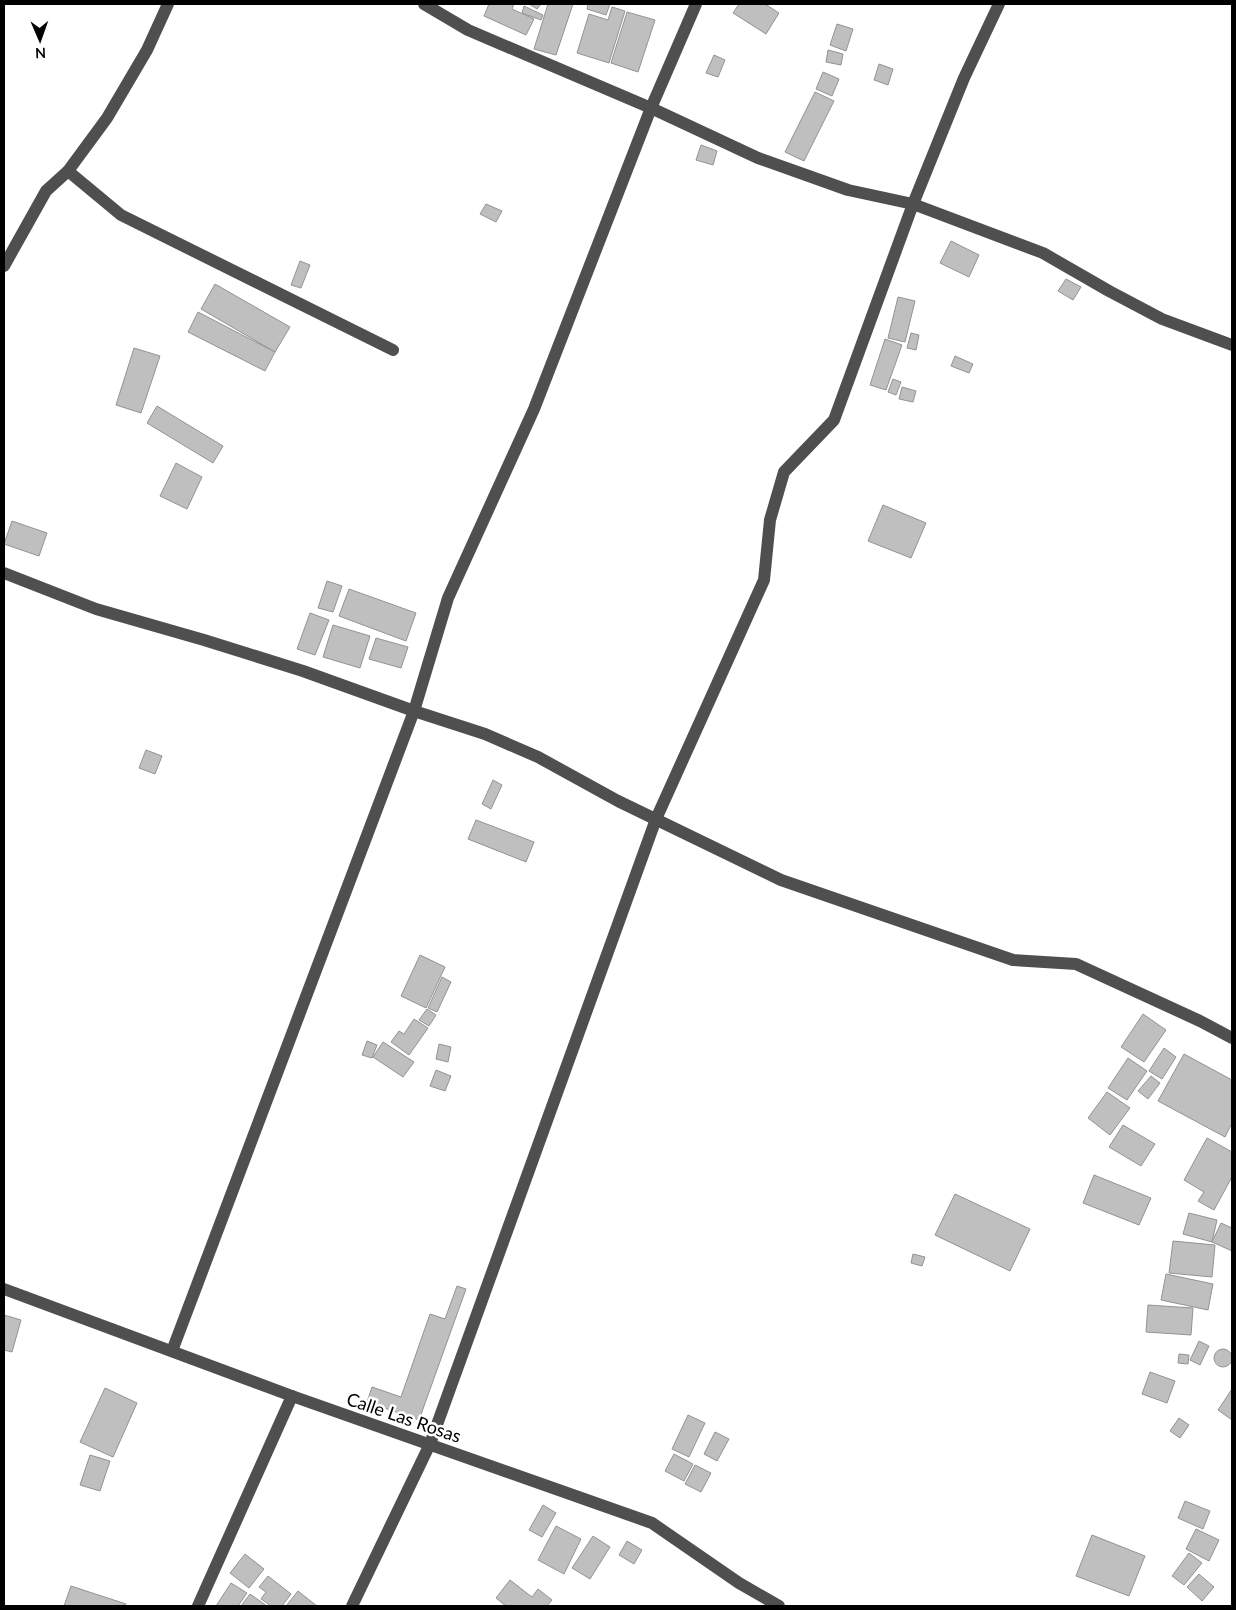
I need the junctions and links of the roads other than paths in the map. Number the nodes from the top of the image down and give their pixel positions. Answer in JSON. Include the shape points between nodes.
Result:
{"nodes":[{"id":1,"x":168,"y":4,"type":"edge"},
{"id":2,"x":424,"y":4,"type":"edge"},
{"id":3,"x":696,"y":4,"type":"edge"},
{"id":4,"x":999,"y":4,"type":"edge"},
{"id":5,"x":651,"y":108,"type":"junction"},
{"id":6,"x":68,"y":170,"type":"junction"},
{"id":7,"x":913,"y":204,"type":"junction"},
{"id":8,"x":4,"y":266,"type":"edge"},
{"id":9,"x":1232,"y":345,"type":"edge"},
{"id":10,"x":393,"y":350,"type":"dead end"},
{"id":11,"x":4,"y":573,"type":"edge"},
{"id":12,"x":414,"y":711,"type":"junction"},
{"id":13,"x":656,"y":819,"type":"junction"},
{"id":14,"x":1232,"y":1038,"type":"edge"},
{"id":15,"x":4,"y":1289,"type":"edge"},
{"id":16,"x":172,"y":1351,"type":"junction"},
{"id":17,"x":292,"y":1396,"type":"junction"},
{"id":18,"x":430,"y":1444,"type":"junction"},
{"id":19,"x":198,"y":1606,"type":"edge"},
{"id":20,"x":352,"y":1606,"type":"edge"},
{"id":21,"x":779,"y":1606,"type":"edge"}],
"edges":[{"from":1,"to":6,"type":"street","via":[[147,50],[112,109]]},
{"from":2,"to":5,"type":"street","via":[[468,30]]},
{"from":3,"to":5,"type":"street"},
{"from":4,"to":7,"type":"street","via":[[964,78]]},
{"from":5,"to":7,"type":"street","via":[[767,161],[848,190]]},
{"from":5,"to":12,"type":"street","via":[[534,409],[448,598]]},
{"from":6,"to":8,"type":"street","via":[[46,191]]},
{"from":6,"to":10,"type":"street","via":[[121,216]]},
{"from":7,"to":9,"type":"street","via":[[1043,253],[1162,319]]},
{"from":7,"to":13,"type":"street","via":[[834,420],[784,472],[770,520],[764,580]]},
{"from":11,"to":12,"type":"street","via":[[96,609],[304,671]]},
{"from":12,"to":13,"type":"street","via":[[485,734],[538,757]]},
{"from":12,"to":16,"type":"street"},
{"from":13,"to":14,"type":"street","via":[[790,884],[1013,960],[1076,964]]},
{"from":13,"to":18,"type":"street"},
{"from":15,"to":16,"type":"street","name":"Calle Las Rosas"},
{"from":16,"to":17,"type":"street","name":"Calle Las Rosas"},
{"from":17,"to":18,"type":"street","name":"Calle Las Rosas"},
{"from":17,"to":19,"type":"street"},
{"from":18,"to":20,"type":"street"},
{"from":18,"to":21,"type":"street","name":"Calle Las Rosas","via":[[652,1523],[739,1583]]}]}
